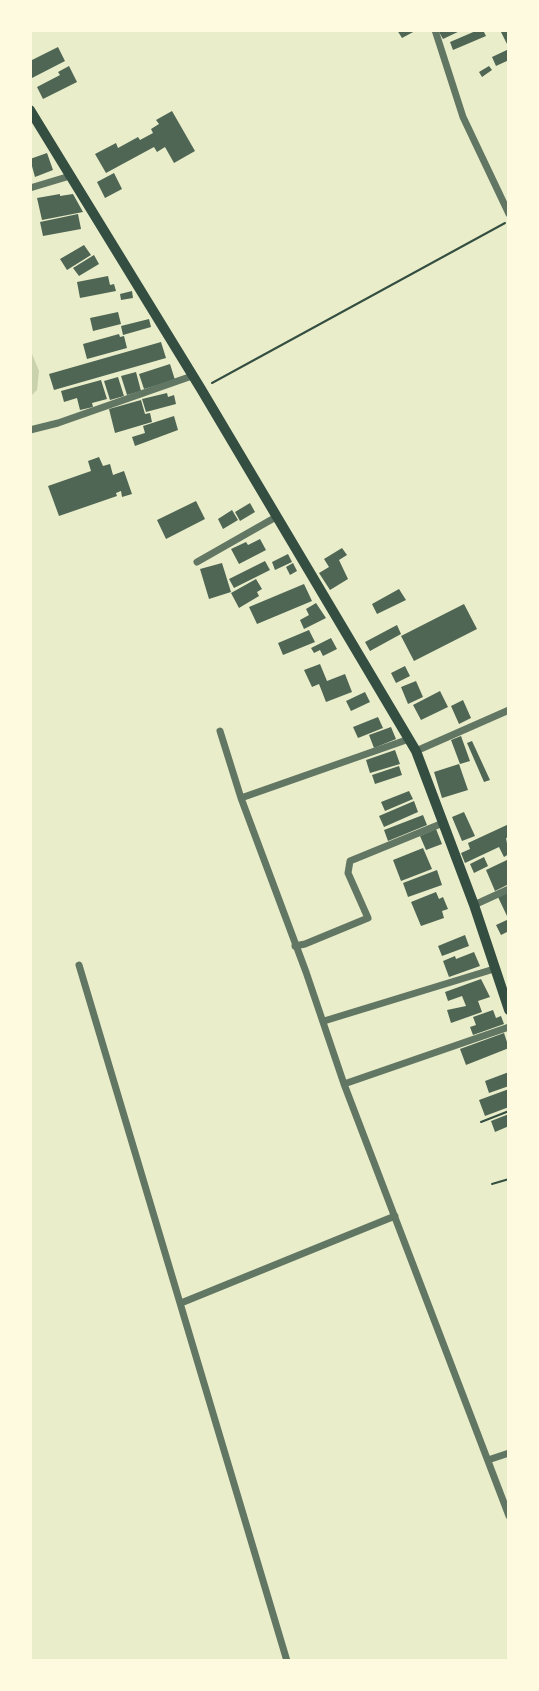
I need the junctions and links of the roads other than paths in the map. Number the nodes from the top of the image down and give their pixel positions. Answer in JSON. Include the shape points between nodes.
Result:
{"nodes":[{"id":1,"x":435,"y":30,"type":"edge"},
{"id":2,"x":30,"y":110,"type":"edge"},
{"id":3,"x":70,"y":176,"type":"junction"},
{"id":4,"x":30,"y":188,"type":"edge"},
{"id":5,"x":509,"y":214,"type":"edge"},
{"id":6,"x":192,"y":376,"type":"junction"},
{"id":7,"x":30,"y":430,"type":"edge"},
{"id":8,"x":276,"y":517,"type":"junction"},
{"id":9,"x":197,"y":562,"type":"dead end"},
{"id":10,"x":509,"y":710,"type":"edge"},
{"id":11,"x":220,"y":731,"type":"dead end"},
{"id":12,"x":409,"y":739,"type":"junction"},
{"id":13,"x":416,"y":751,"type":"junction"},
{"id":14,"x":241,"y":797,"type":"junction"},
{"id":15,"x":443,"y":823,"type":"junction"},
{"id":16,"x":509,"y":889,"type":"edge"},
{"id":17,"x":474,"y":905,"type":"junction"},
{"id":18,"x":295,"y":946,"type":"junction"},
{"id":19,"x":79,"y":965,"type":"dead end"},
{"id":20,"x":494,"y":969,"type":"junction"},
{"id":21,"x":509,"y":1010,"type":"edge"},
{"id":22,"x":324,"y":1021,"type":"junction"},
{"id":23,"x":509,"y":1027,"type":"edge"},
{"id":24,"x":344,"y":1084,"type":"junction"},
{"id":25,"x":395,"y":1216,"type":"junction"},
{"id":26,"x":181,"y":1303,"type":"junction"},
{"id":27,"x":509,"y":1453,"type":"edge"},
{"id":28,"x":488,"y":1460,"type":"junction"},
{"id":29,"x":509,"y":1516,"type":"edge"},
{"id":30,"x":287,"y":1661,"type":"edge"}],
"edges":[{"from":1,"to":5,"type":"street","via":[[468,127]]},
{"from":2,"to":3,"type":"main road"},
{"from":3,"to":4,"type":"street"},
{"from":3,"to":6,"type":"main road"},
{"from":6,"to":7,"type":"street"},
{"from":6,"to":8,"type":"main road"},
{"from":8,"to":9,"type":"street"},
{"from":8,"to":12,"type":"main road"},
{"from":10,"to":13,"type":"street"},
{"from":11,"to":14,"type":"street"},
{"from":12,"to":13,"type":"main road"},
{"from":12,"to":14,"type":"street"},
{"from":13,"to":15,"type":"main road"},
{"from":14,"to":18,"type":"street"},
{"from":15,"to":17,"type":"main road"},
{"from":15,"to":18,"type":"street","via":[[350,861],[348,873],[368,918]]},
{"from":16,"to":17,"type":"street"},
{"from":17,"to":20,"type":"main road"},
{"from":18,"to":22,"type":"street"},
{"from":19,"to":26,"type":"street"},
{"from":20,"to":21,"type":"main road"},
{"from":20,"to":22,"type":"street"},
{"from":22,"to":24,"type":"street"},
{"from":23,"to":24,"type":"street"},
{"from":24,"to":25,"type":"street"},
{"from":25,"to":26,"type":"street"},
{"from":25,"to":28,"type":"street"},
{"from":26,"to":30,"type":"street"},
{"from":27,"to":28,"type":"street"},
{"from":28,"to":29,"type":"street"}]}
